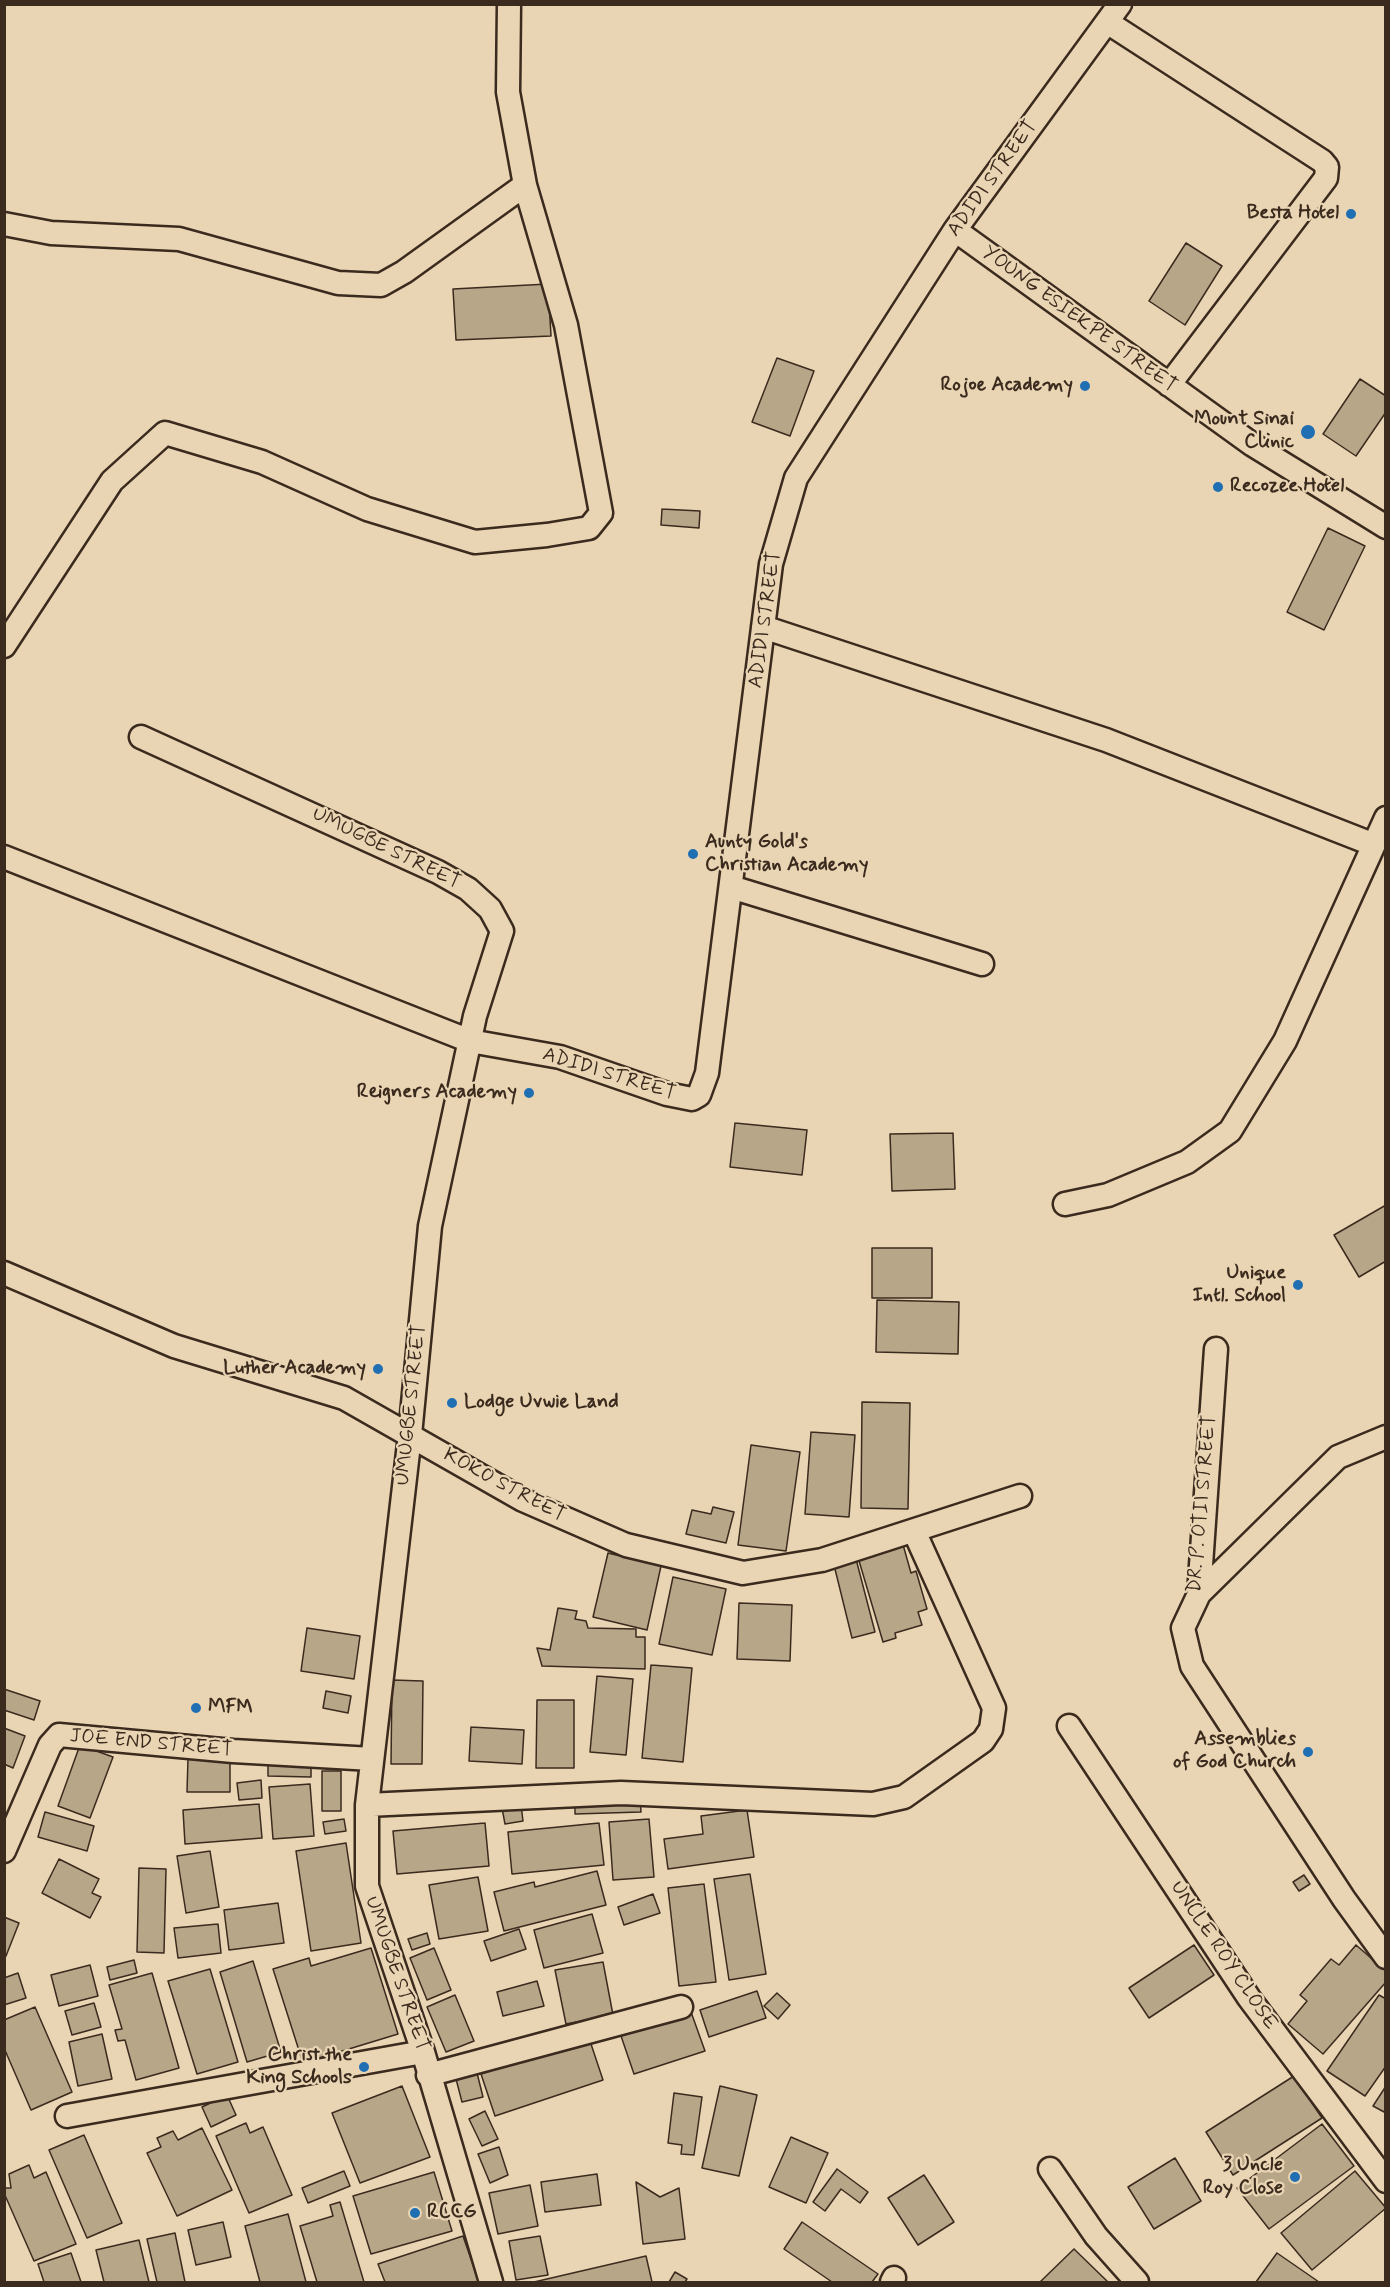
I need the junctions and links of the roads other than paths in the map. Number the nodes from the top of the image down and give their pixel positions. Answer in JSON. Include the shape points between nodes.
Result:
{"nodes":[{"id":1,"x":509,"y":4,"type":"edge"},
{"id":2,"x":1114,"y":13,"type":"edge"},
{"id":3,"x":525,"y":185,"type":"junction"},
{"id":4,"x":4,"y":224,"type":"edge"},
{"id":5,"x":955,"y":230,"type":"junction"},
{"id":6,"x":1169,"y":386,"type":"junction"},
{"id":7,"x":1386,"y":527,"type":"edge"},
{"id":8,"x":764,"y":627,"type":"junction"},
{"id":9,"x":4,"y":646,"type":"edge"},
{"id":10,"x":141,"y":737,"type":"dead end"},
{"id":11,"x":1386,"y":818,"type":"edge"},
{"id":12,"x":1372,"y":844,"type":"junction"},
{"id":13,"x":4,"y":857,"type":"edge"},
{"id":14,"x":731,"y":887,"type":"junction"},
{"id":15,"x":982,"y":964,"type":"dead end"},
{"id":16,"x":470,"y":1041,"type":"junction"},
{"id":17,"x":1065,"y":1204,"type":"dead end"},
{"id":18,"x":4,"y":1273,"type":"edge"},
{"id":19,"x":1216,"y":1349,"type":"dead end"},
{"id":20,"x":410,"y":1436,"type":"junction"},
{"id":21,"x":1386,"y":1437,"type":"edge"},
{"id":22,"x":1020,"y":1496,"type":"dead end"},
{"id":23,"x":914,"y":1531,"type":"junction"},
{"id":24,"x":1198,"y":1594,"type":"junction"},
{"id":25,"x":1069,"y":1726,"type":"dead end"},
{"id":26,"x":372,"y":1759,"type":"junction"},
{"id":27,"x":367,"y":1805,"type":"junction"},
{"id":28,"x":4,"y":1851,"type":"edge"},
{"id":29,"x":1386,"y":1957,"type":"edge"},
{"id":30,"x":681,"y":2007,"type":"dead end"},
{"id":31,"x":423,"y":2052,"type":"junction"},
{"id":32,"x":428,"y":2075,"type":"junction"},
{"id":33,"x":67,"y":2116,"type":"dead end"},
{"id":34,"x":1050,"y":2169,"type":"dead end"},
{"id":35,"x":1386,"y":2181,"type":"edge"},
{"id":36,"x":492,"y":2283,"type":"edge"},
{"id":37,"x":1137,"y":2283,"type":"edge"}],
"edges":[{"from":1,"to":3,"type":"street","via":[[508,92]]},
{"from":2,"to":5,"type":"street","name":"ADIDI STREET"},
{"from":2,"to":6,"type":"street","via":[[1322,161],[1328,172]]},
{"from":3,"to":4,"type":"street","via":[[381,285],[338,283],[179,239],[51,233]]},
{"from":3,"to":9,"type":"street","via":[[566,325],[601,513],[589,528],[475,542],[366,509],[262,462],[165,433],[112,481]]},
{"from":5,"to":6,"type":"street","name":"YOUNG ESIEKPE STREET"},
{"from":5,"to":8,"type":"street","name":"ADIDI STREET","via":[[796,478],[771,564]]},
{"from":6,"to":7,"type":"street","name":"YOUNG ESIEKPE STREET","via":[[1253,446]]},
{"from":8,"to":12,"type":"street","via":[[1106,740]]},
{"from":8,"to":14,"type":"street","name":"ADIDI STREET"},
{"from":10,"to":16,"type":"street","name":"UMUGBE STREET","via":[[438,872],[468,889],[490,909],[502,931]]},
{"from":11,"to":12,"type":"street"},
{"from":12,"to":17,"type":"street","via":[[1285,1041],[1230,1131],[1187,1161],[1108,1195]]},
{"from":13,"to":16,"type":"street"},
{"from":14,"to":15,"type":"street"},
{"from":14,"to":16,"type":"street","name":"ADIDI STREET","via":[[707,1073],[699,1095],[692,1099],[667,1094],[560,1057]]},
{"from":16,"to":20,"type":"street","name":"UMUGBE STREET","via":[[430,1226]]},
{"from":18,"to":20,"type":"street","name":"KOKO STREET","via":[[174,1346],[344,1398]]},
{"from":19,"to":24,"type":"street","name":"DR. P. OTII STREET"},
{"from":20,"to":23,"type":"street","name":"KOKO STREET","via":[[524,1500],[626,1545],[743,1573],[822,1560]]},
{"from":20,"to":26,"type":"street","name":"UMUGBE STREET"},
{"from":21,"to":24,"type":"street","via":[[1338,1457]]},
{"from":22,"to":23,"type":"street","name":"KOKO STREET"},
{"from":23,"to":27,"type":"street","via":[[994,1708],[991,1729],[983,1741],[904,1797],[873,1804],[621,1793]]},
{"from":24,"to":29,"type":"street","name":"DR. P. OTII STREET","via":[[1183,1628],[1192,1666]]},
{"from":25,"to":35,"type":"street","name":"UNCLE ROY CLOSE","via":[[1249,1998]]},
{"from":26,"to":27,"type":"street","name":"UMUGBE STREET"},
{"from":26,"to":28,"type":"street","name":"JOE END STREET","via":[[59,1735],[50,1745]]},
{"from":27,"to":31,"type":"street","name":"UMUGBE STREET","via":[[367,1886]]},
{"from":30,"to":32,"type":"street"},
{"from":31,"to":32,"type":"street","name":"UMUGBE STREET"},
{"from":31,"to":33,"type":"street"},
{"from":32,"to":36,"type":"street","name":"UMUGBE STREET"},
{"from":34,"to":37,"type":"street","via":[[1096,2236]]}]}
